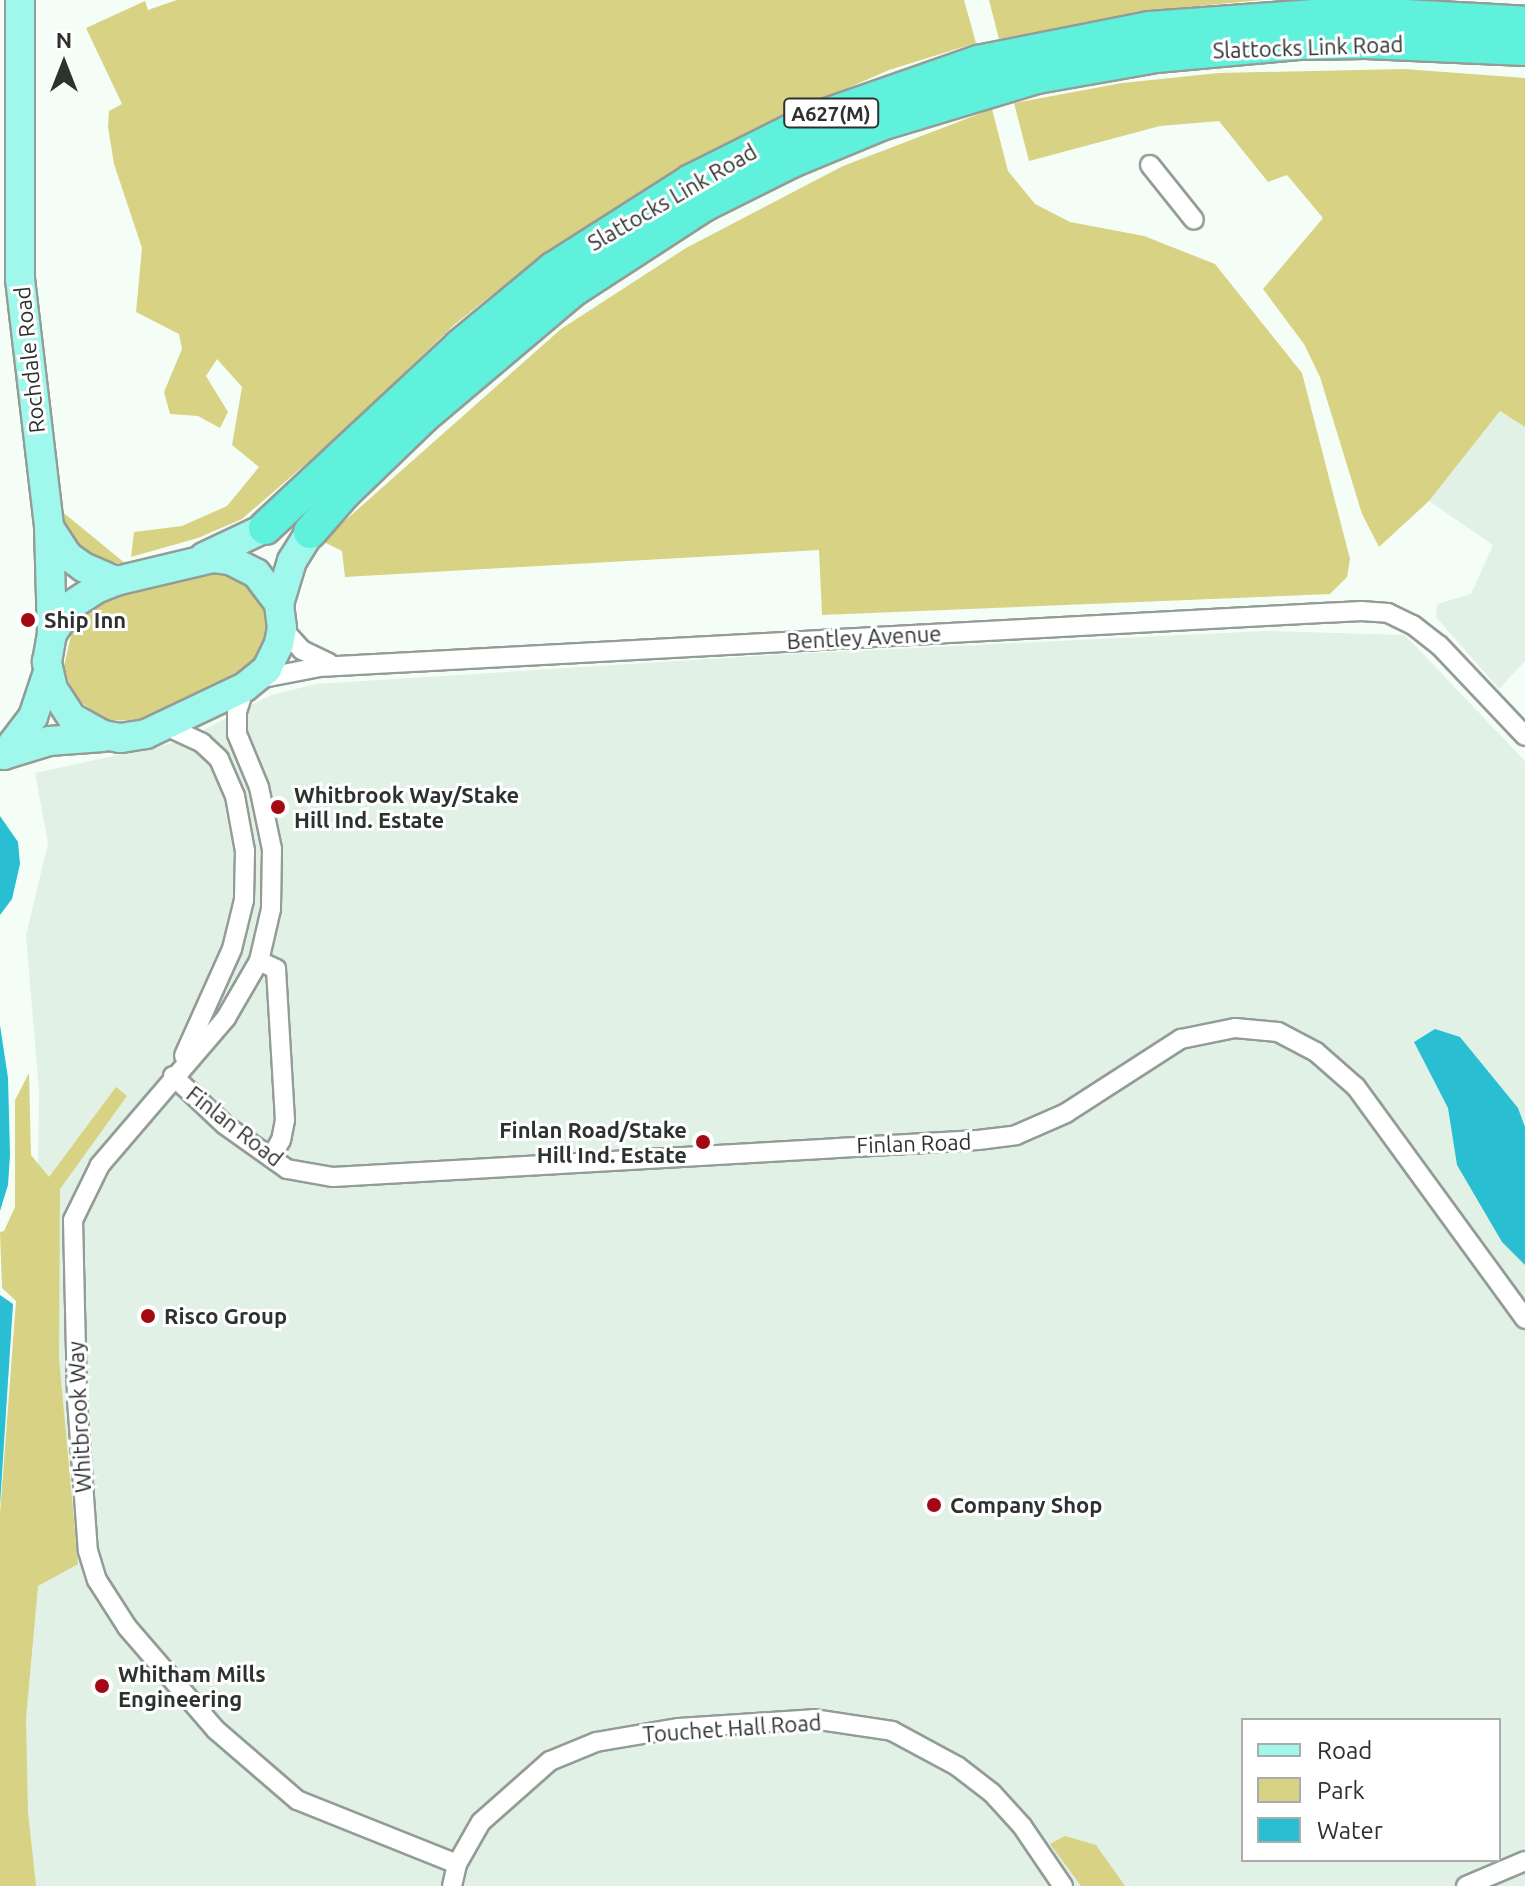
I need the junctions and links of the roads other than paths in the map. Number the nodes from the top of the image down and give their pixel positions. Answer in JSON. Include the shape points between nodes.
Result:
{"nodes":[{"id":1,"x":20,"y":0,"type":"edge"},
{"id":2,"x":1525,"y":23,"type":"edge"},
{"id":3,"x":1525,"y":49,"type":"edge"},
{"id":4,"x":1150,"y":165,"type":"dead end"},
{"id":5,"x":1194,"y":220,"type":"dead end"},
{"id":6,"x":49,"y":527,"type":"junction"},
{"id":7,"x":265,"y":528,"type":"joint"},
{"id":8,"x":310,"y":532,"type":"joint"},
{"id":9,"x":200,"y":559,"type":"junction"},
{"id":10,"x":116,"y":581,"type":"junction"},
{"id":11,"x":280,"y":616,"type":"junction"},
{"id":12,"x":52,"y":634,"type":"junction"},
{"id":13,"x":340,"y":666,"type":"junction"},
{"id":14,"x":48,"y":672,"type":"junction"},
{"id":15,"x":252,"y":683,"type":"junction"},
{"id":16,"x":166,"y":726,"type":"junction"},
{"id":17,"x":1525,"y":736,"type":"edge"},
{"id":18,"x":120,"y":738,"type":"junction"},
{"id":19,"x":2,"y":757,"type":"edge"},
{"id":20,"x":259,"y":961,"type":"junction"},
{"id":21,"x":173,"y":1076,"type":"junction"},
{"id":22,"x":271,"y":1157,"type":"junction"},
{"id":23,"x":1525,"y":1319,"type":"edge"},
{"id":24,"x":1525,"y":1861,"type":"edge"},
{"id":25,"x":457,"y":1864,"type":"junction"},
{"id":26,"x":452,"y":1886,"type":"edge"},
{"id":27,"x":1063,"y":1886,"type":"edge"},
{"id":28,"x":1466,"y":1886,"type":"edge"}],
"edges":[{"from":1,"to":6,"type":"main road","name":"Rochdale Road","via":[[20,279]]},
{"from":2,"to":7,"type":"highway","name":"Slattocks Link Road","number":"A627(M)","via":[[1354,13],[1150,28],[978,62],[815,119],[691,181],[553,269],[460,346]]},
{"from":3,"to":8,"type":"highway","name":"Slattocks Link Road","number":"A627(M)","via":[[1352,42],[1156,56],[1011,83],[881,124],[704,205],[573,290],[424,416]]},
{"from":4,"to":5,"type":"street"},
{"from":6,"to":10,"type":"main road","name":"Rochdale Road","via":[[68,556]]},
{"from":6,"to":12,"type":"main road","name":"Rochdale Road"},
{"from":7,"to":9,"type":"main road","name":"Slattocks Link Road"},
{"from":8,"to":11,"type":"main road","name":"Slattocks Link Road","via":[[292,561]]},
{"from":9,"to":10,"type":"main road"},
{"from":9,"to":11,"type":"main road","via":[[244,565],[266,582]]},
{"from":10,"to":12,"type":"main road","via":[[70,606]]},
{"from":11,"to":13,"type":"street","via":[[302,650]]},
{"from":11,"to":15,"type":"main road","via":[[274,658]]},
{"from":12,"to":14,"type":"main road"},
{"from":13,"to":15,"type":"street","name":"Bentley Avenue","via":[[298,669]]},
{"from":13,"to":17,"type":"street","name":"Bentley Avenue","via":[[1361,611],[1388,613],[1413,625],[1439,645]]},
{"from":14,"to":18,"type":"main road","via":[[72,718]]},
{"from":14,"to":19,"type":"main road","via":[[33,717]]},
{"from":15,"to":16,"type":"main road"},
{"from":15,"to":20,"type":"street","name":"Whitbrook Way","via":[[237,712],[237,734],[259,787],[272,849],[271,909]]},
{"from":16,"to":18,"type":"main road"},
{"from":16,"to":21,"type":"street","name":"Whitbrook Way","via":[[202,743],[219,759],[235,796],[246,875],[232,949]]},
{"from":18,"to":19,"type":"main road","via":[[49,741]]},
{"from":20,"to":21,"type":"street","name":"Whitbrook Way","via":[[226,1018]]},
{"from":20,"to":22,"type":"street","via":[[276,969],[285,1120]]},
{"from":21,"to":22,"type":"street","name":"Finlan Road","via":[[225,1125]]},
{"from":21,"to":25,"type":"street","name":"Whitbrook Way","via":[[100,1165],[73,1220],[77,1399],[88,1551],[97,1580],[127,1627],[216,1730],[297,1800]]},
{"from":22,"to":23,"type":"street","name":"Finlan Road","via":[[287,1169],[333,1177],[978,1140],[1016,1135],[1066,1113],[1181,1039],[1235,1028],[1278,1032],[1316,1052],[1356,1087]]},
{"from":24,"to":28,"type":"street"},
{"from":25,"to":26,"type":"street","name":"Touchet Hall Road"},
{"from":25,"to":27,"type":"street","name":"Touchet Hall Road","via":[[481,1822],[504,1801],[550,1761],[596,1742],[679,1728],[813,1719],[892,1731],[957,1766],[1022,1826]]}]}
